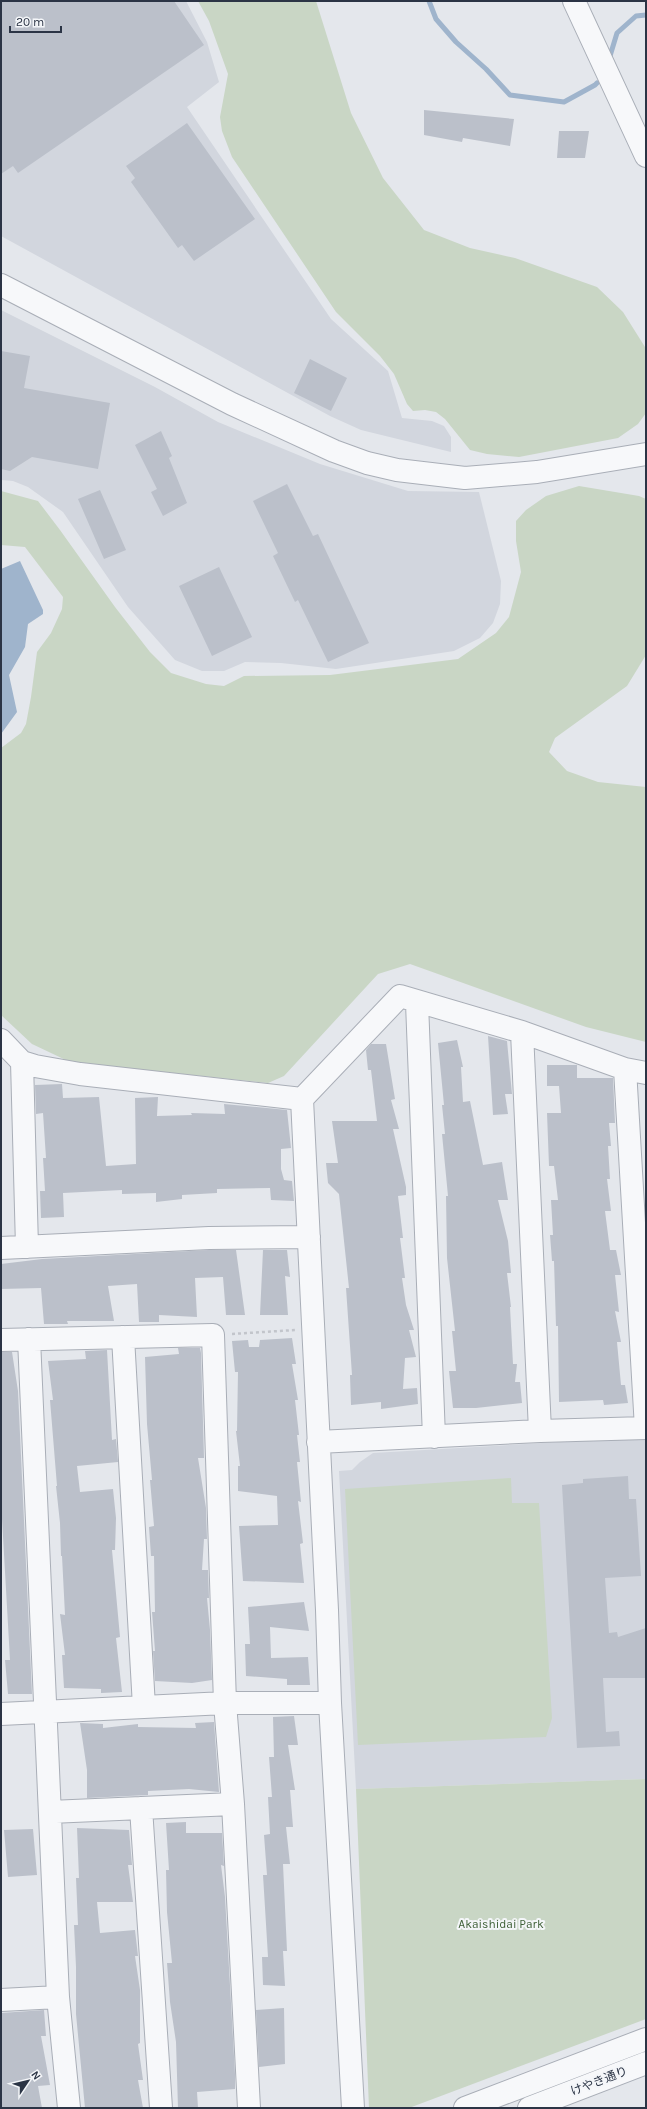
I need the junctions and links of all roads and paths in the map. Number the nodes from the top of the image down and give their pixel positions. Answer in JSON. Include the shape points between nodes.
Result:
{"nodes":[{"id":1,"x":574,"y":1,"type":"edge"},
{"id":2,"x":646,"y":156,"type":"edge"},
{"id":3,"x":1,"y":285,"type":"edge"},
{"id":4,"x":646,"y":454,"type":"edge"},
{"id":5,"x":418,"y":1003,"type":"junction"},
{"id":6,"x":522,"y":1032,"type":"junction"},
{"id":7,"x":1,"y":1040,"type":"edge"},
{"id":8,"x":22,"y":1062,"type":"junction"},
{"id":9,"x":625,"y":1069,"type":"junction"},
{"id":10,"x":646,"y":1073,"type":"edge"},
{"id":11,"x":302,"y":1099,"type":"junction"},
{"id":12,"x":309,"y":1237,"type":"junction"},
{"id":13,"x":27,"y":1247,"type":"junction"},
{"id":14,"x":1,"y":1248,"type":"edge"},
{"id":15,"x":303,"y":1330,"type":"dead end"},
{"id":16,"x":213,"y":1334,"type":"junction"},
{"id":17,"x":123,"y":1337,"type":"junction"},
{"id":18,"x":29,"y":1339,"type":"junction"},
{"id":19,"x":1,"y":1340,"type":"edge"},
{"id":20,"x":646,"y":1428,"type":"edge"},
{"id":21,"x":540,"y":1431,"type":"junction"},
{"id":22,"x":434,"y":1437,"type":"junction"},
{"id":23,"x":318,"y":1442,"type":"junction"},
{"id":24,"x":330,"y":1702,"type":"junction"},
{"id":25,"x":225,"y":1703,"type":"junction"},
{"id":26,"x":144,"y":1706,"type":"junction"},
{"id":27,"x":45,"y":1711,"type":"junction"},
{"id":28,"x":1,"y":1714,"type":"edge"},
{"id":29,"x":234,"y":1804,"type":"junction"},
{"id":30,"x":141,"y":1808,"type":"junction"},
{"id":31,"x":50,"y":1812,"type":"junction"},
{"id":32,"x":58,"y":1997,"type":"junction"},
{"id":33,"x":1,"y":2000,"type":"edge"},
{"id":34,"x":646,"y":2039,"type":"edge"},
{"id":35,"x":646,"y":2063,"type":"edge"},
{"id":36,"x":68,"y":2108,"type":"edge"},
{"id":37,"x":161,"y":2108,"type":"edge"},
{"id":38,"x":249,"y":2108,"type":"edge"},
{"id":39,"x":353,"y":2108,"type":"edge"},
{"id":40,"x":465,"y":2108,"type":"edge"},
{"id":41,"x":529,"y":2108,"type":"edge"}],
"edges":[{"from":1,"to":2,"type":"street"},
{"from":3,"to":4,"type":"street","via":[[232,404],[334,452],[367,463],[397,470],[465,478],[537,472]]},
{"from":5,"to":6,"type":"street"},
{"from":5,"to":11,"type":"street","via":[[400,996]]},
{"from":5,"to":22,"type":"street"},
{"from":6,"to":9,"type":"street"},
{"from":6,"to":21,"type":"street"},
{"from":7,"to":8,"type":"street"},
{"from":8,"to":11,"type":"street","via":[[80,1074]]},
{"from":8,"to":13,"type":"street"},
{"from":9,"to":10,"type":"street"},
{"from":9,"to":20,"type":"street"},
{"from":11,"to":12,"type":"street"},
{"from":12,"to":13,"type":"street","via":[[209,1238]]},
{"from":12,"to":23,"type":"street"},
{"from":13,"to":14,"type":"street"},
{"from":15,"to":16,"type":"path"},
{"from":16,"to":17,"type":"street"},
{"from":16,"to":25,"type":"street"},
{"from":17,"to":18,"type":"street"},
{"from":17,"to":26,"type":"street"},
{"from":18,"to":19,"type":"street"},
{"from":18,"to":27,"type":"street"},
{"from":20,"to":21,"type":"street"},
{"from":21,"to":22,"type":"street"},
{"from":22,"to":23,"type":"street"},
{"from":23,"to":24,"type":"street","via":[[328,1610]]},
{"from":24,"to":25,"type":"street"},
{"from":24,"to":39,"type":"street"},
{"from":25,"to":26,"type":"street"},
{"from":25,"to":29,"type":"street"},
{"from":26,"to":27,"type":"street"},
{"from":27,"to":28,"type":"street"},
{"from":27,"to":31,"type":"street"},
{"from":29,"to":30,"type":"street"},
{"from":29,"to":38,"type":"street"},
{"from":30,"to":31,"type":"street"},
{"from":30,"to":37,"type":"street"},
{"from":31,"to":32,"type":"street"},
{"from":32,"to":33,"type":"street"},
{"from":32,"to":36,"type":"street"},
{"from":34,"to":40,"type":"street"},
{"from":35,"to":41,"type":"street","name":"けやき通り"}]}
